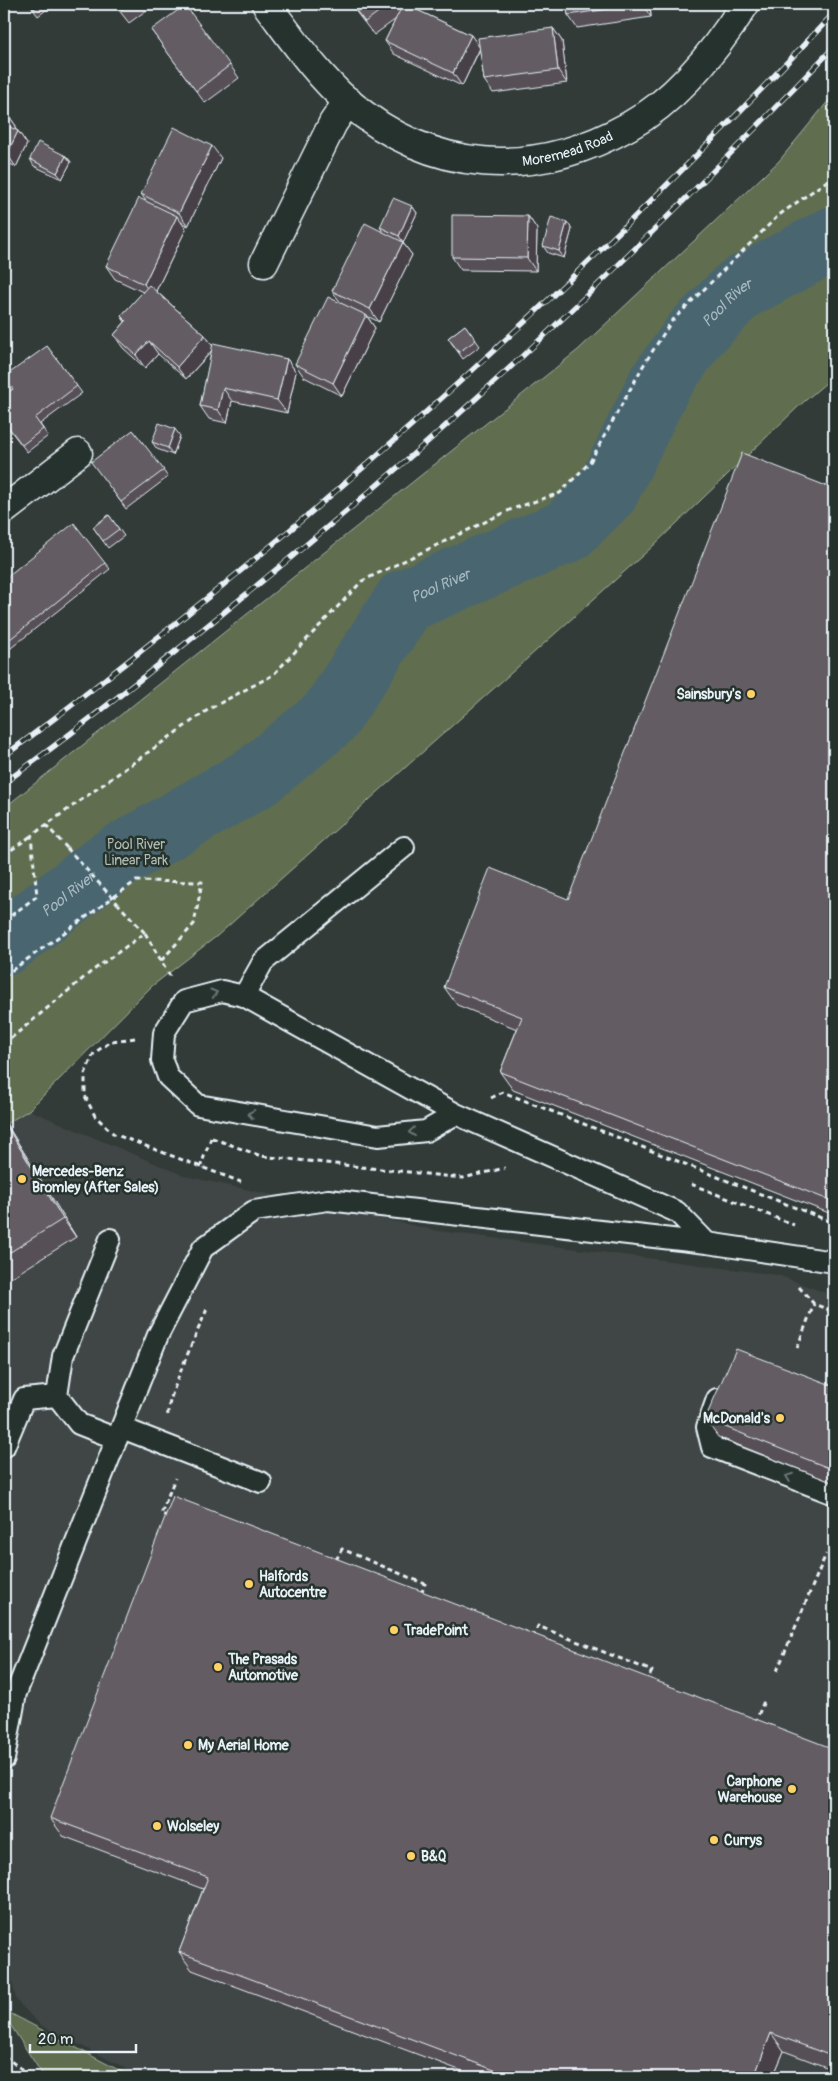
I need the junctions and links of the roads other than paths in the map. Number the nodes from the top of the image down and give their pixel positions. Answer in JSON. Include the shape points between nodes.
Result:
{"nodes":[{"id":1,"x":266,"y":4,"type":"edge"},
{"id":2,"x":745,"y":4,"type":"edge"},
{"id":3,"x":348,"y":101,"type":"junction"},
{"id":4,"x":264,"y":263,"type":"dead end"},
{"id":5,"x":78,"y":453,"type":"dead end"},
{"id":6,"x":4,"y":510,"type":"edge"},
{"id":7,"x":404,"y":847,"type":"dead end"},
{"id":8,"x":244,"y":996,"type":"junction"},
{"id":9,"x":456,"y":1114,"type":"junction"},
{"id":10,"x":110,"y":1240,"type":"dead end"},
{"id":11,"x":707,"y":1242,"type":"junction"},
{"id":12,"x":834,"y":1262,"type":"edge"},
{"id":13,"x":723,"y":1384,"type":"edge"},
{"id":14,"x":57,"y":1396,"type":"junction"},
{"id":15,"x":119,"y":1433,"type":"junction"},
{"id":16,"x":4,"y":1447,"type":"edge"},
{"id":17,"x":261,"y":1482,"type":"dead end"},
{"id":18,"x":834,"y":1494,"type":"edge"},
{"id":19,"x":10,"y":1691,"type":"edge"},
{"id":20,"x":4,"y":1759,"type":"edge"}],
"edges":[{"from":1,"to":3,"type":"street","name":"Moremead Road","via":[[316,69]]},
{"from":2,"to":3,"type":"street","name":"Moremead Road","via":[[710,54],[654,108],[630,125],[561,154],[498,162],[467,160],[437,153],[400,137]]},
{"from":3,"to":4,"type":"street","via":[[333,123]]},
{"from":5,"to":6,"type":"street"},
{"from":7,"to":8,"type":"lane","via":[[263,962]]},
{"from":8,"to":9,"type":"lane"},
{"from":9,"to":8,"type":"lane","one_way":true,"via":[[426,1131],[378,1136],[198,1105],[168,1077],[162,1060],[164,1033],[184,1002],[222,990]]},
{"from":9,"to":11,"type":"lane","via":[[677,1212]]},
{"from":10,"to":14,"type":"lane","via":[[64,1356]]},
{"from":11,"to":12,"type":"lane"},
{"from":11,"to":15,"type":"lane","via":[[328,1200],[254,1211],[203,1248],[158,1335]]},
{"from":18,"to":13,"type":"lane","one_way":true,"via":[[712,1446],[708,1427]]},
{"from":14,"to":15,"type":"lane","via":[[79,1424]]},
{"from":14,"to":16,"type":"lane","via":[[24,1399]]},
{"from":15,"to":17,"type":"lane"},
{"from":15,"to":19,"type":"lane"},
{"from":19,"to":20,"type":"lane"}]}
